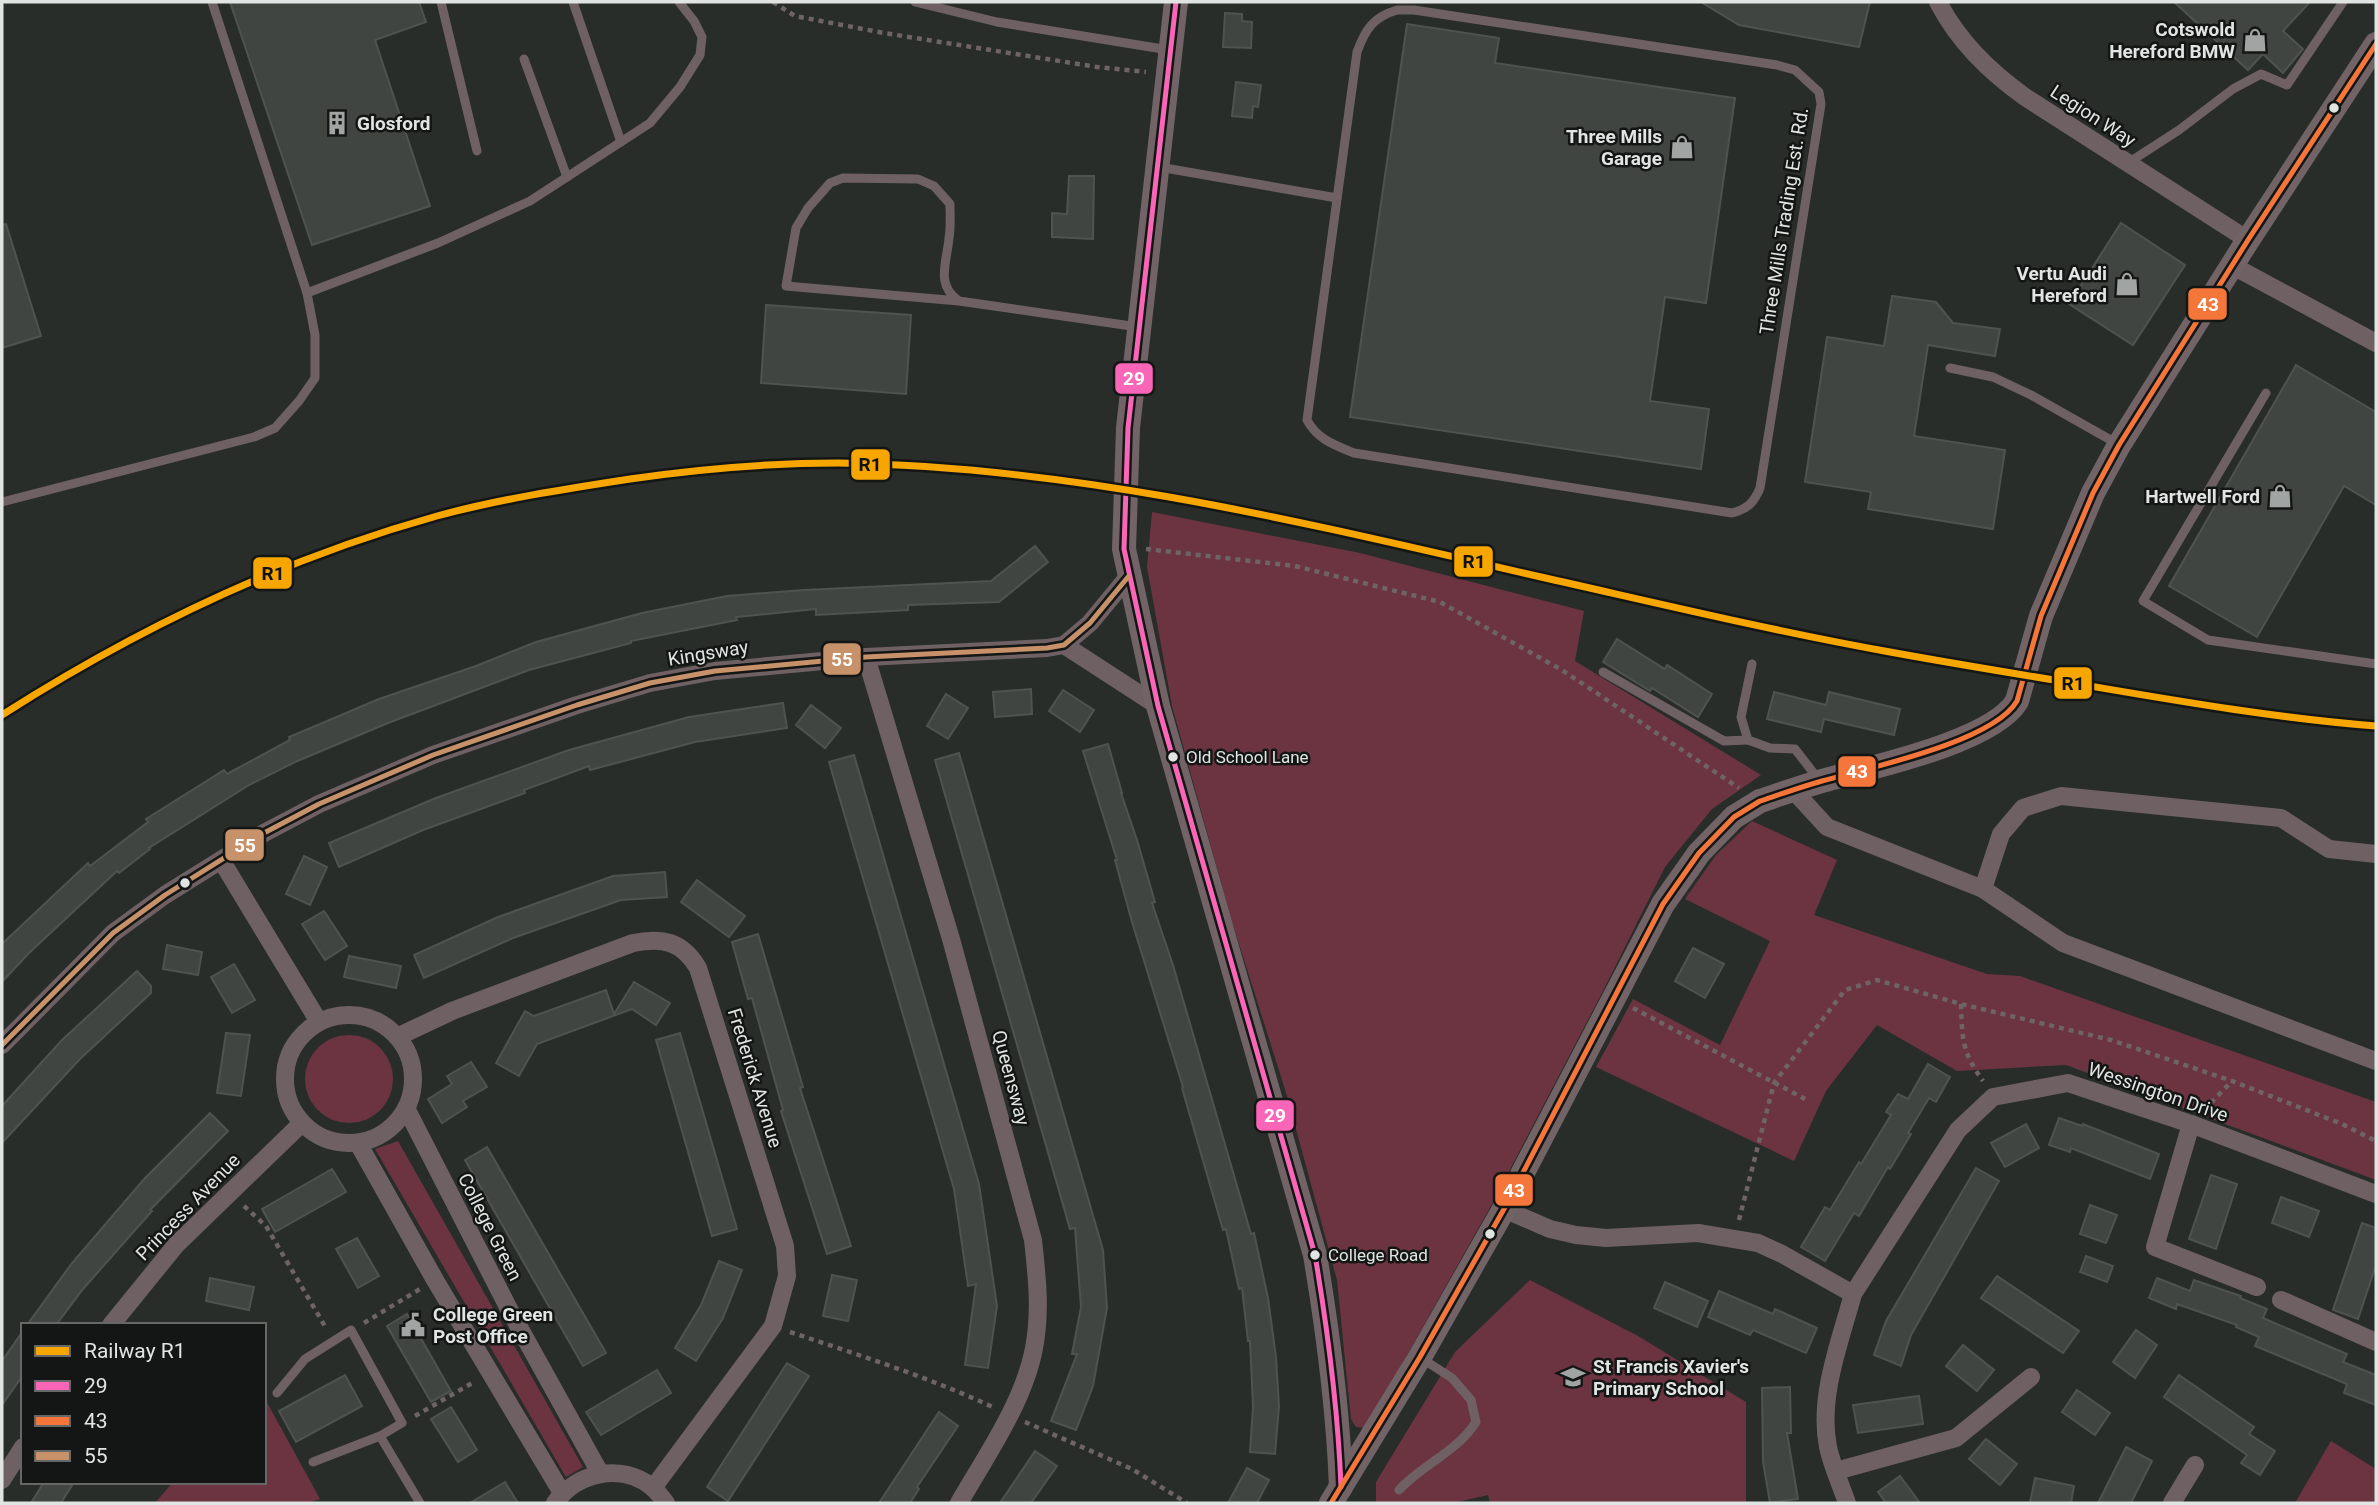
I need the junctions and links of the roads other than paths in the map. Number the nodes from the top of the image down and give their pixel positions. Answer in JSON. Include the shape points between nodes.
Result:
{"nodes":[{"id":1,"x":212,"y":2,"type":"edge"},
{"id":2,"x":441,"y":2,"type":"edge"},
{"id":3,"x":573,"y":2,"type":"edge"},
{"id":4,"x":679,"y":2,"type":"edge"},
{"id":5,"x":915,"y":2,"type":"edge"},
{"id":6,"x":1176,"y":2,"type":"edge"},
{"id":7,"x":1938,"y":2,"type":"edge"},
{"id":8,"x":2343,"y":2,"type":"edge"},
{"id":9,"x":2376,"y":44,"type":"edge"},
{"id":10,"x":524,"y":59,"type":"dead end"},
{"id":11,"x":1169,"y":62,"type":"junction"},
{"id":12,"x":621,"y":142,"type":"junction"},
{"id":13,"x":477,"y":151,"type":"dead end"},
{"id":14,"x":2128,"y":163,"type":"junction"},
{"id":15,"x":1158,"y":167,"type":"junction"},
{"id":16,"x":567,"y":177,"type":"junction"},
{"id":17,"x":1337,"y":198,"type":"junction"},
{"id":18,"x":2248,"y":240,"type":"junction"},
{"id":19,"x":2232,"y":266,"type":"junction"},
{"id":20,"x":306,"y":293,"type":"junction"},
{"id":21,"x":959,"y":301,"type":"junction"},
{"id":22,"x":1139,"y":327,"type":"junction"},
{"id":23,"x":2376,"y":343,"type":"edge"},
{"id":24,"x":1950,"y":369,"type":"dead end"},
{"id":25,"x":2266,"y":393,"type":"dead end"},
{"id":26,"x":2119,"y":445,"type":"junction"},
{"id":27,"x":2,"y":502,"type":"edge"},
{"id":28,"x":1128,"y":577,"type":"junction"},
{"id":29,"x":1065,"y":645,"type":"junction"},
{"id":30,"x":866,"y":657,"type":"junction"},
{"id":31,"x":1752,"y":664,"type":"dead end"},
{"id":32,"x":2376,"y":664,"type":"edge"},
{"id":33,"x":1603,"y":672,"type":"dead end"},
{"id":34,"x":1158,"y":706,"type":"junction"},
{"id":35,"x":1748,"y":740,"type":"junction"},
{"id":36,"x":1820,"y":782,"type":"junction"},
{"id":37,"x":1793,"y":790,"type":"junction"},
{"id":38,"x":2376,"y":854,"type":"edge"},
{"id":39,"x":222,"y":860,"type":"junction"},
{"id":40,"x":1983,"y":889,"type":"junction"},
{"id":41,"x":319,"y":1022,"type":"junction"},
{"id":42,"x":397,"y":1037,"type":"junction"},
{"id":43,"x":2,"y":1045,"type":"edge"},
{"id":44,"x":2376,"y":1061,"type":"edge"},
{"id":45,"x":406,"y":1108,"type":"junction"},
{"id":46,"x":302,"y":1123,"type":"junction"},
{"id":47,"x":2191,"y":1124,"type":"junction"},
{"id":48,"x":358,"y":1143,"type":"junction"},
{"id":49,"x":2376,"y":1194,"type":"edge"},
{"id":50,"x":1504,"y":1209,"type":"junction"},
{"id":51,"x":2257,"y":1287,"type":"dead end"},
{"id":52,"x":1853,"y":1294,"type":"junction"},
{"id":53,"x":2281,"y":1300,"type":"dead end"},
{"id":54,"x":113,"y":1323,"type":"edge"},
{"id":55,"x":2376,"y":1342,"type":"edge"},
{"id":56,"x":1420,"y":1357,"type":"junction"},
{"id":57,"x":2031,"y":1377,"type":"dead end"},
{"id":58,"x":277,"y":1393,"type":"dead end"},
{"id":59,"x":380,"y":1436,"type":"junction"},
{"id":60,"x":21,"y":1450,"type":"edge"},
{"id":61,"x":313,"y":1462,"type":"dead end"},
{"id":62,"x":2195,"y":1465,"type":"dead end"},
{"id":63,"x":1836,"y":1471,"type":"junction"},
{"id":64,"x":600,"y":1473,"type":"junction"},
{"id":65,"x":2,"y":1480,"type":"edge"},
{"id":66,"x":653,"y":1488,"type":"junction"},
{"id":67,"x":1399,"y":1490,"type":"dead end"},
{"id":68,"x":1336,"y":1495,"type":"edge"},
{"id":69,"x":559,"y":1498,"type":"edge"},
{"id":70,"x":420,"y":1503,"type":"edge"},
{"id":71,"x":666,"y":1503,"type":"edge"},
{"id":72,"x":958,"y":1503,"type":"edge"},
{"id":73,"x":1847,"y":1503,"type":"edge"},
{"id":74,"x":2172,"y":1503,"type":"edge"}],
"edges":[{"from":1,"to":20,"type":"lane"},
{"from":2,"to":13,"type":"lane"},
{"from":3,"to":12,"type":"lane"},
{"from":4,"to":12,"type":"lane","via":[[702,37],[700,55],[650,123]]},
{"from":5,"to":11,"type":"lane"},
{"from":6,"to":11,"type":"street"},
{"from":7,"to":14,"type":"street","name":"Legion Way","via":[[1970,51],[1996,76]]},
{"from":8,"to":14,"type":"lane","via":[[2287,85],[2261,74]]},
{"from":9,"to":18,"type":"street"},
{"from":10,"to":16,"type":"lane"},
{"from":11,"to":15,"type":"street"},
{"from":12,"to":16,"type":"lane"},
{"from":14,"to":18,"type":"street","name":"Legion Way"},
{"from":15,"to":17,"type":"lane"},
{"from":15,"to":22,"type":"street"},
{"from":16,"to":20,"type":"lane","via":[[530,201],[438,243]]},
{"from":17,"to":17,"type":"lane","name":"Three Mills Trading Est. Rd.","via":[[1363,33],[1383,14],[1397,10],[1777,65],[1810,81],[1821,104],[1760,488],[1754,501],[1732,513],[1354,453],[1321,438],[1307,420]]},
{"from":18,"to":19,"type":"street"},
{"from":19,"to":23,"type":"street"},
{"from":19,"to":26,"type":"street"},
{"from":20,"to":27,"type":"lane","via":[[315,335],[315,378],[275,428]]},
{"from":21,"to":21,"type":"lane","via":[[950,295],[944,270],[950,204],[934,187],[918,179],[843,178],[830,183],[796,229],[786,286]]},
{"from":21,"to":22,"type":"lane"},
{"from":22,"to":28,"type":"street","via":[[1124,540]]},
{"from":24,"to":26,"type":"lane","via":[[1993,377]]},
{"from":25,"to":32,"type":"lane","via":[[2143,601],[2208,640]]},
{"from":26,"to":36,"type":"street","via":[[2093,493],[2041,616],[2012,709],[1945,745]]},
{"from":28,"to":29,"type":"street"},
{"from":28,"to":34,"type":"street"},
{"from":29,"to":30,"type":"street","name":"Kingsway"},
{"from":29,"to":34,"type":"street"},
{"from":30,"to":39,"type":"street","name":"Kingsway","via":[[715,671],[650,683],[577,705],[373,779],[264,833]]},
{"from":30,"to":72,"type":"street","name":"Queensway","via":[[951,939],[1033,1240],[1038,1277],[1034,1349],[1023,1384]]},
{"from":31,"to":35,"type":"lane","via":[[1741,717]]},
{"from":33,"to":35,"type":"lane","via":[[1724,741]]},
{"from":34,"to":68,"type":"street","via":[[1315,1255],[1332,1363]]},
{"from":35,"to":36,"type":"lane","via":[[1795,749]]},
{"from":36,"to":37,"type":"street"},
{"from":37,"to":40,"type":"street","via":[[1826,827]]},
{"from":37,"to":50,"type":"street","via":[[1760,801],[1734,817],[1699,853],[1663,904]]},
{"from":38,"to":40,"type":"street","via":[[2329,849],[2281,818],[2060,796],[2023,808],[2001,834]]},
{"from":39,"to":41,"type":"street"},
{"from":39,"to":43,"type":"street","name":"Kingsway","via":[[113,933]]},
{"from":40,"to":44,"type":"street","via":[[2063,943]]},
{"from":41,"to":42,"type":"street","via":[[341,1015],[363,1016]]},
{"from":41,"to":46,"type":"street","via":[[306,1030],[286,1062],[286,1096]]},
{"from":42,"to":45,"type":"street","via":[[413,1072]]},
{"from":42,"to":66,"type":"street","name":"Frederick Avenue","via":[[452,1011],[633,943],[653,939],[674,944],[690,954],[698,968],[785,1246],[787,1276],[772,1326]]},
{"from":45,"to":48,"type":"street","via":[[382,1134]]},
{"from":45,"to":64,"type":"street","name":"College Green"},
{"from":46,"to":48,"type":"street","via":[[336,1142]]},
{"from":46,"to":54,"type":"street","name":"Princess Avenue","via":[[176,1245]]},
{"from":47,"to":49,"type":"street","name":"Wessington Drive"},
{"from":47,"to":51,"type":"street","via":[[2155,1247]]},
{"from":47,"to":52,"type":"street","name":"Wessington Drive","via":[[2068,1083],[1993,1097],[1958,1130]]},
{"from":48,"to":69,"type":"street"},
{"from":50,"to":52,"type":"street","via":[[1576,1235],[1698,1233],[1758,1243]]},
{"from":50,"to":56,"type":"street"},
{"from":52,"to":63,"type":"street","via":[[1826,1413],[1828,1447]]},
{"from":53,"to":55,"type":"street"},
{"from":56,"to":67,"type":"lane","via":[[1452,1378],[1471,1400],[1476,1422],[1467,1437]]},
{"from":56,"to":68,"type":"street"},
{"from":57,"to":63,"type":"street","via":[[1956,1438]]},
{"from":58,"to":59,"type":"lane","via":[[305,1359],[351,1330],[402,1423]]},
{"from":59,"to":61,"type":"lane"},
{"from":59,"to":70,"type":"lane"},
{"from":60,"to":65,"type":"street"},
{"from":62,"to":74,"type":"street"},
{"from":63,"to":73,"type":"street"},
{"from":64,"to":66,"type":"street","via":[[627,1475]]},
{"from":64,"to":69,"type":"street","via":[[580,1480]]},
{"from":66,"to":71,"type":"street"}]}
